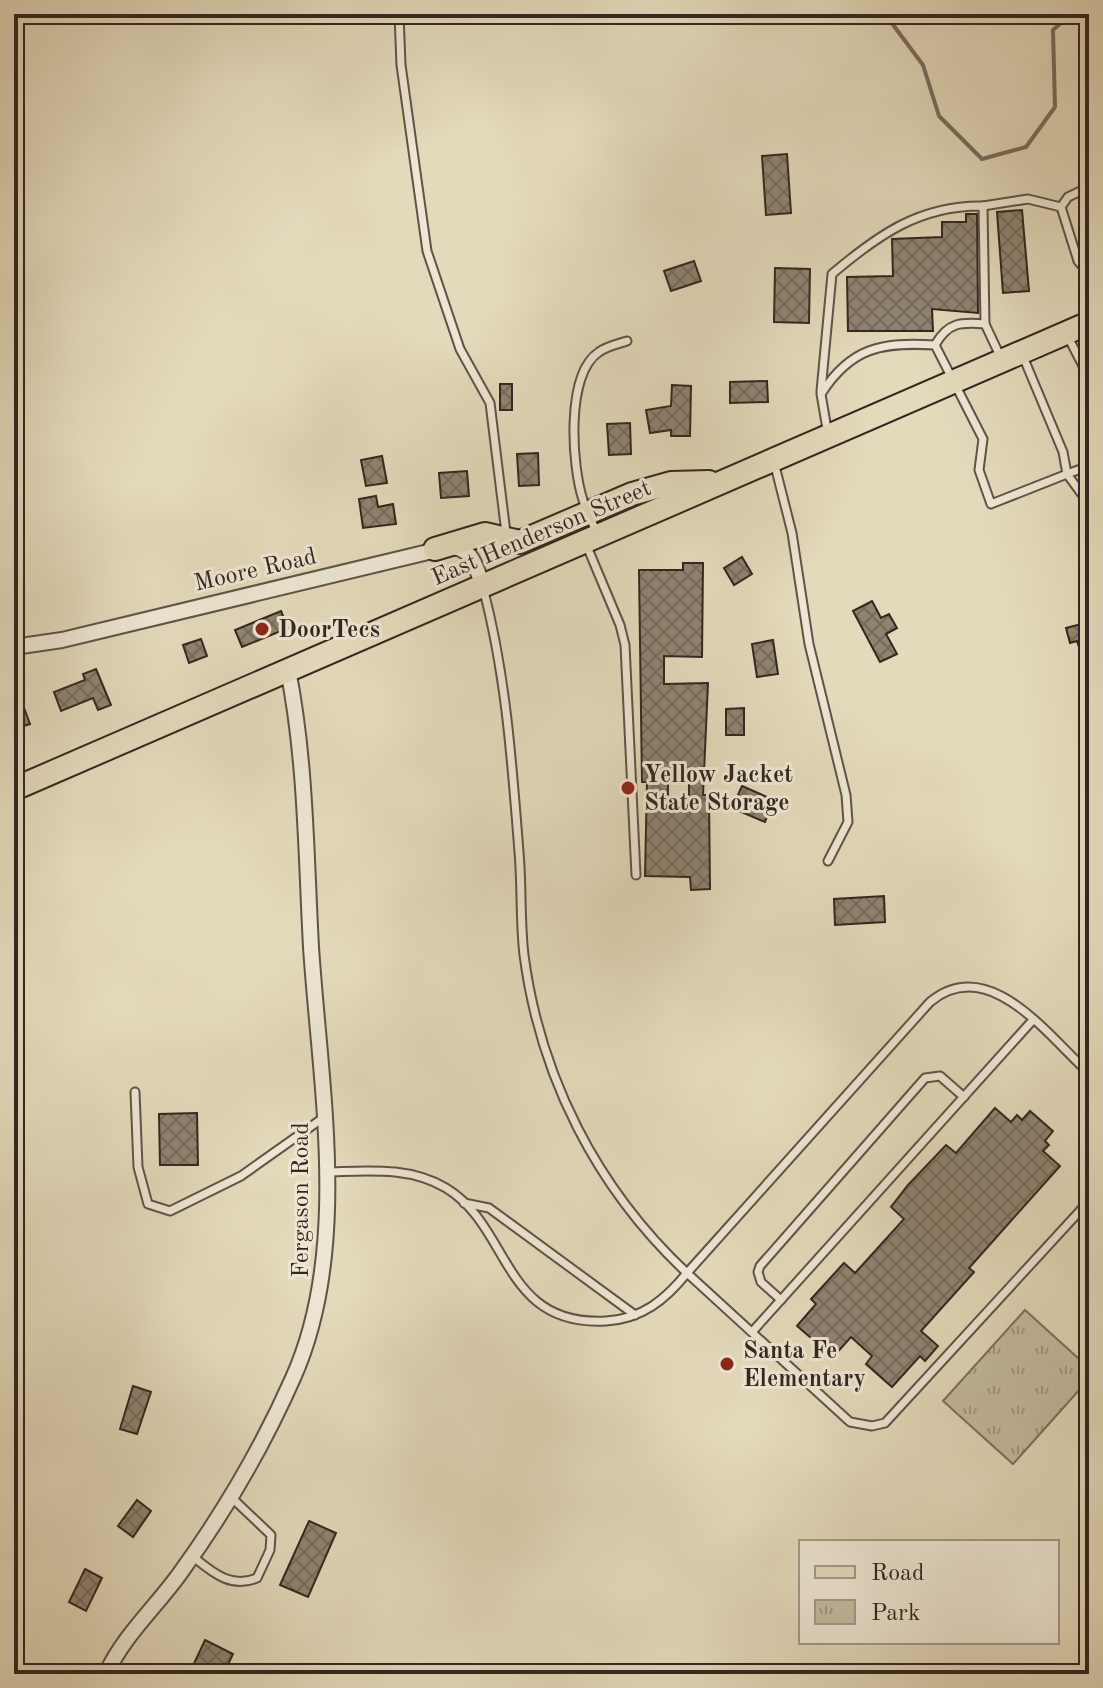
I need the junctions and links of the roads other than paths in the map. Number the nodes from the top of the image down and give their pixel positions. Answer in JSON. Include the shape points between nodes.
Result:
{"nodes":[{"id":1,"x":399,"y":14,"type":"edge"},
{"id":2,"x":1089,"y":187,"type":"edge"},
{"id":3,"x":983,"y":206,"type":"junction"},
{"id":4,"x":1061,"y":207,"type":"junction"},
{"id":5,"x":1089,"y":274,"type":"edge"},
{"id":6,"x":1089,"y":323,"type":"edge"},
{"id":7,"x":985,"y":324,"type":"junction"},
{"id":8,"x":1066,"y":333,"type":"junction"},
{"id":9,"x":627,"y":341,"type":"dead end"},
{"id":10,"x":935,"y":345,"type":"junction"},
{"id":11,"x":1012,"y":356,"type":"junction"},
{"id":12,"x":956,"y":380,"type":"junction"},
{"id":13,"x":1089,"y":389,"type":"edge"},
{"id":14,"x":821,"y":394,"type":"junction"},
{"id":15,"x":828,"y":436,"type":"junction"},
{"id":16,"x":774,"y":460,"type":"junction"},
{"id":17,"x":1089,"y":466,"type":"edge"},
{"id":18,"x":1067,"y":474,"type":"junction"},
{"id":19,"x":723,"y":482,"type":"junction"},
{"id":20,"x":1089,"y":504,"type":"edge"},
{"id":21,"x":588,"y":513,"type":"junction"},
{"id":22,"x":504,"y":539,"type":"junction"},
{"id":23,"x":592,"y":539,"type":"junction"},
{"id":24,"x":435,"y":549,"type":"junction"},
{"id":25,"x":483,"y":586,"type":"junction"},
{"id":26,"x":14,"y":647,"type":"edge"},
{"id":27,"x":288,"y":670,"type":"junction"},
{"id":28,"x":14,"y":789,"type":"edge"},
{"id":29,"x":828,"y":861,"type":"dead end"},
{"id":30,"x":636,"y":875,"type":"dead end"},
{"id":31,"x":1032,"y":1021,"type":"junction"},
{"id":32,"x":1089,"y":1073,"type":"edge"},
{"id":33,"x":135,"y":1092,"type":"dead end"},
{"id":34,"x":964,"y":1097,"type":"junction"},
{"id":35,"x":323,"y":1118,"type":"junction"},
{"id":36,"x":325,"y":1172,"type":"junction"},
{"id":37,"x":1089,"y":1201,"type":"edge"},
{"id":38,"x":464,"y":1203,"type":"junction"},
{"id":39,"x":687,"y":1273,"type":"junction"},
{"id":40,"x":781,"y":1300,"type":"junction"},
{"id":41,"x":635,"y":1315,"type":"junction"},
{"id":42,"x":752,"y":1332,"type":"junction"},
{"id":43,"x":231,"y":1497,"type":"junction"},
{"id":44,"x":192,"y":1556,"type":"junction"},
{"id":45,"x":106,"y":1674,"type":"edge"}],
"edges":[{"from":1,"to":22,"type":"lane","via":[[427,251],[460,349],[490,403]]},
{"from":2,"to":4,"type":"lane","via":[[1068,197]]},
{"from":3,"to":4,"type":"lane","via":[[1028,199]]},
{"from":3,"to":7,"type":"lane"},
{"from":3,"to":14,"type":"lane","via":[[950,206],[876,237],[832,274]]},
{"from":4,"to":5,"type":"lane","via":[[1078,261]]},
{"from":6,"to":8,"type":"main road","name":"East Henderson Street"},
{"from":7,"to":10,"type":"lane","via":[[959,322],[943,330]]},
{"from":7,"to":11,"type":"lane"},
{"from":8,"to":11,"type":"main road","name":"East Henderson Street"},
{"from":8,"to":13,"type":"lane"},
{"from":9,"to":21,"type":"lane","via":[[596,353],[579,388],[574,459]]},
{"from":10,"to":12,"type":"lane"},
{"from":10,"to":14,"type":"lane","via":[[898,343],[867,350],[837,369]]},
{"from":11,"to":12,"type":"main road","name":"East Henderson Street"},
{"from":11,"to":18,"type":"lane","via":[[1063,452]]},
{"from":12,"to":15,"type":"main road","name":"East Henderson Street"},
{"from":12,"to":18,"type":"lane","via":[[983,439],[979,470],[991,504]]},
{"from":14,"to":15,"type":"lane"},
{"from":15,"to":16,"type":"main road","name":"East Henderson Street"},
{"from":16,"to":19,"type":"main road","name":"East Henderson Street"},
{"from":16,"to":29,"type":"lane","via":[[792,533],[809,644],[846,795],[848,822]]},
{"from":17,"to":18,"type":"lane"},
{"from":18,"to":20,"type":"lane"},
{"from":19,"to":21,"type":"main road","via":[[671,483]]},
{"from":19,"to":23,"type":"main road","name":"East Henderson Street"},
{"from":21,"to":22,"type":"main road","via":[[520,542]]},
{"from":21,"to":23,"type":"lane"},
{"from":22,"to":24,"type":"main road","via":[[485,534]]},
{"from":23,"to":25,"type":"main road","name":"East Henderson Street"},
{"from":23,"to":30,"type":"lane","via":[[625,645]]},
{"from":24,"to":25,"type":"street","name":"Moore Road","via":[[461,547],[470,552]]},
{"from":24,"to":26,"type":"street","name":"Moore Road","via":[[62,640]]},
{"from":25,"to":27,"type":"main road","name":"East Henderson Street"},
{"from":25,"to":39,"type":"lane","via":[[502,672],[524,955],[550,1059],[568,1114],[590,1155],[625,1206]]},
{"from":27,"to":28,"type":"main road","name":"East Henderson Street"},
{"from":27,"to":35,"type":"street","name":"Fergason Road","via":[[300,763]]},
{"from":31,"to":32,"type":"lane"},
{"from":31,"to":34,"type":"lane"},
{"from":31,"to":39,"type":"lane","via":[[1003,994],[978,985],[941,993]]},
{"from":33,"to":35,"type":"lane","via":[[138,1167],[148,1204],[170,1211],[241,1176]]},
{"from":34,"to":40,"type":"lane"},
{"from":34,"to":40,"type":"lane","via":[[940,1076],[925,1078],[760,1266],[761,1282]]},
{"from":35,"to":36,"type":"street","name":"Fergason Road"},
{"from":36,"to":38,"type":"lane","via":[[387,1170],[419,1176],[447,1188]]},
{"from":36,"to":43,"type":"street","name":"Fergason Road","via":[[326,1251],[316,1315],[293,1378]]},
{"from":37,"to":42,"type":"lane","via":[[885,1423],[850,1422]]},
{"from":38,"to":41,"type":"lane","via":[[489,1208]]},
{"from":38,"to":41,"type":"lane","via":[[507,1269],[537,1302],[560,1317],[590,1322]]},
{"from":39,"to":41,"type":"lane","via":[[667,1298]]},
{"from":39,"to":42,"type":"lane"},
{"from":40,"to":42,"type":"lane"},
{"from":43,"to":44,"type":"street","name":"Fergason Road"},
{"from":43,"to":44,"type":"lane","via":[[271,1535],[257,1578],[244,1583],[223,1579]]},
{"from":44,"to":45,"type":"street","name":"Fergason Road","via":[[125,1641]]}]}
